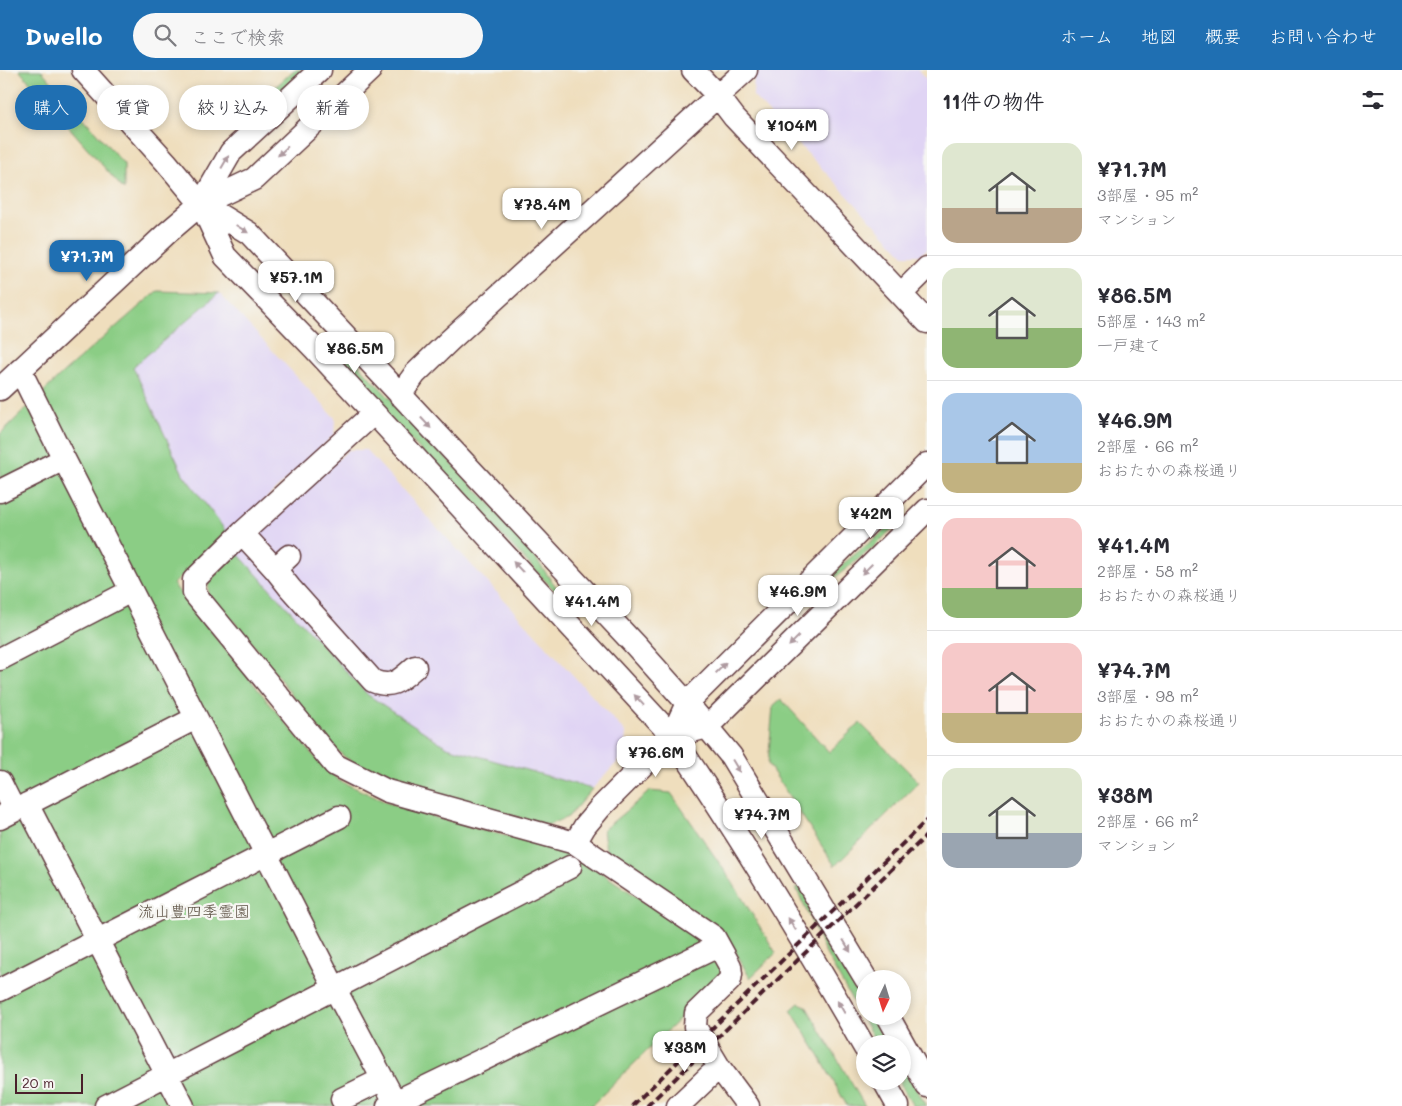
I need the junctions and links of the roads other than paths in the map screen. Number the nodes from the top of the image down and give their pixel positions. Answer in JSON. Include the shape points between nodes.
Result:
{"nodes":[{"id":1,"x":83,"y":70,"type":"edge"},
{"id":2,"x":320,"y":70,"type":"edge"},
{"id":3,"x":370,"y":70,"type":"edge"},
{"id":4,"x":693,"y":70,"type":"edge"},
{"id":5,"x":746,"y":70,"type":"edge"},
{"id":6,"x":718,"y":96,"type":"junction"},
{"id":7,"x":201,"y":204,"type":"junction"},
{"id":8,"x":927,"y":268,"type":"edge"},
{"id":9,"x":901,"y":294,"type":"junction"},
{"id":10,"x":927,"y":322,"type":"edge"},
{"id":11,"x":20,"y":370,"type":"junction"},
{"id":12,"x":0,"y":389,"type":"edge"},
{"id":13,"x":400,"y":395,"type":"junction"},
{"id":14,"x":373,"y":414,"type":"junction"},
{"id":15,"x":64,"y":459,"type":"junction"},
{"id":16,"x":927,"y":464,"type":"edge"},
{"id":17,"x":0,"y":491,"type":"edge"},
{"id":18,"x":927,"y":510,"type":"edge"},
{"id":19,"x":242,"y":533,"type":"junction"},
{"id":20,"x":131,"y":591,"type":"junction"},
{"id":21,"x":0,"y":660,"type":"edge"},
{"id":22,"x":415,"y":668,"type":"dead end"},
{"id":23,"x":687,"y":703,"type":"junction"},
{"id":24,"x":196,"y":718,"type":"junction"},
{"id":25,"x":707,"y":727,"type":"junction"},
{"id":26,"x":672,"y":736,"type":"junction"},
{"id":27,"x":0,"y":782,"type":"edge"},
{"id":28,"x":14,"y":811,"type":"edge"},
{"id":29,"x":339,"y":817,"type":"dead end"},
{"id":30,"x":575,"y":843,"type":"junction"},
{"id":31,"x":267,"y":853,"type":"junction"},
{"id":32,"x":570,"y":867,"type":"dead end"},
{"id":33,"x":97,"y":940,"type":"junction"},
{"id":34,"x":718,"y":946,"type":"junction"},
{"id":35,"x":861,"y":970,"type":"edge"},
{"id":36,"x":335,"y":989,"type":"junction"},
{"id":37,"x":0,"y":990,"type":"edge"},
{"id":38,"x":893,"y":1025,"type":"edge"},
{"id":39,"x":858,"y":1035,"type":"edge"},
{"id":40,"x":719,"y":1066,"type":"junction"},
{"id":41,"x":167,"y":1074,"type":"junction"},
{"id":42,"x":383,"y":1079,"type":"junction"},
{"id":43,"x":927,"y":1086,"type":"edge"},
{"id":44,"x":889,"y":1090,"type":"edge"},
{"id":45,"x":342,"y":1099,"type":"dead end"},
{"id":46,"x":392,"y":1104,"type":"edge"},
{"id":47,"x":106,"y":1106,"type":"edge"},
{"id":48,"x":183,"y":1106,"type":"edge"},
{"id":49,"x":678,"y":1106,"type":"edge"},
{"id":50,"x":748,"y":1106,"type":"edge"},
{"id":51,"x":898,"y":1106,"type":"edge"}],
"edges":[{"from":1,"to":7,"type":"street"},
{"from":7,"to":2,"type":"street","one_way":true,"via":[[231,152]]},
{"from":3,"to":7,"type":"street","one_way":true,"via":[[254,178]]},
{"from":4,"to":6,"type":"street"},
{"from":5,"to":6,"type":"street"},
{"from":6,"to":9,"type":"street"},
{"from":6,"to":13,"type":"street","via":[[449,341],[415,374]]},
{"from":7,"to":11,"type":"street"},
{"from":7,"to":13,"type":"street","one_way":true,"via":[[248,233]]},
{"from":7,"to":14,"type":"street","via":[[225,256]]},
{"from":8,"to":9,"type":"street"},
{"from":9,"to":10,"type":"street"},
{"from":11,"to":12,"type":"street"},
{"from":11,"to":15,"type":"street"},
{"from":13,"to":23,"type":"street","one_way":true},
{"from":14,"to":19,"type":"street","via":[[256,513]]},
{"from":26,"to":14,"type":"street","one_way":true},
{"from":15,"to":17,"type":"street"},
{"from":15,"to":20,"type":"street"},
{"from":23,"to":16,"type":"street","one_way":true},
{"from":18,"to":25,"type":"street","one_way":true},
{"from":19,"to":22,"type":"street","via":[[282,563],[290,588],[373,681],[390,685]]},
{"from":19,"to":30,"type":"street","via":[[194,580],[194,593],[335,765],[387,790]]},
{"from":20,"to":21,"type":"street"},
{"from":20,"to":24,"type":"street"},
{"from":23,"to":25,"type":"street"},
{"from":23,"to":26,"type":"street"},
{"from":24,"to":28,"type":"street"},
{"from":24,"to":31,"type":"street"},
{"from":25,"to":26,"type":"street"},
{"from":25,"to":35,"type":"street","one_way":true,"via":[[731,756]]},
{"from":26,"to":30,"type":"street","via":[[600,808]]},
{"from":39,"to":26,"type":"street","one_way":true,"via":[[818,965]]},
{"from":27,"to":28,"type":"street"},
{"from":28,"to":33,"type":"street"},
{"from":29,"to":31,"type":"street"},
{"from":30,"to":34,"type":"street","via":[[714,937]]},
{"from":31,"to":33,"type":"street"},
{"from":31,"to":36,"type":"street"},
{"from":32,"to":36,"type":"street"},
{"from":33,"to":37,"type":"street"},
{"from":33,"to":41,"type":"street"},
{"from":34,"to":40,"type":"street","via":[[730,966],[730,980],[696,1013],[694,1020],[695,1028]]},
{"from":34,"to":46,"type":"street"},
{"from":36,"to":41,"type":"street"},
{"from":36,"to":42,"type":"street"},
{"from":38,"to":43,"type":"street"},
{"from":40,"to":49,"type":"street"},
{"from":40,"to":50,"type":"street"},
{"from":41,"to":47,"type":"street"},
{"from":41,"to":48,"type":"street"},
{"from":42,"to":45,"type":"street"},
{"from":42,"to":46,"type":"street"},
{"from":44,"to":51,"type":"street"}]}
